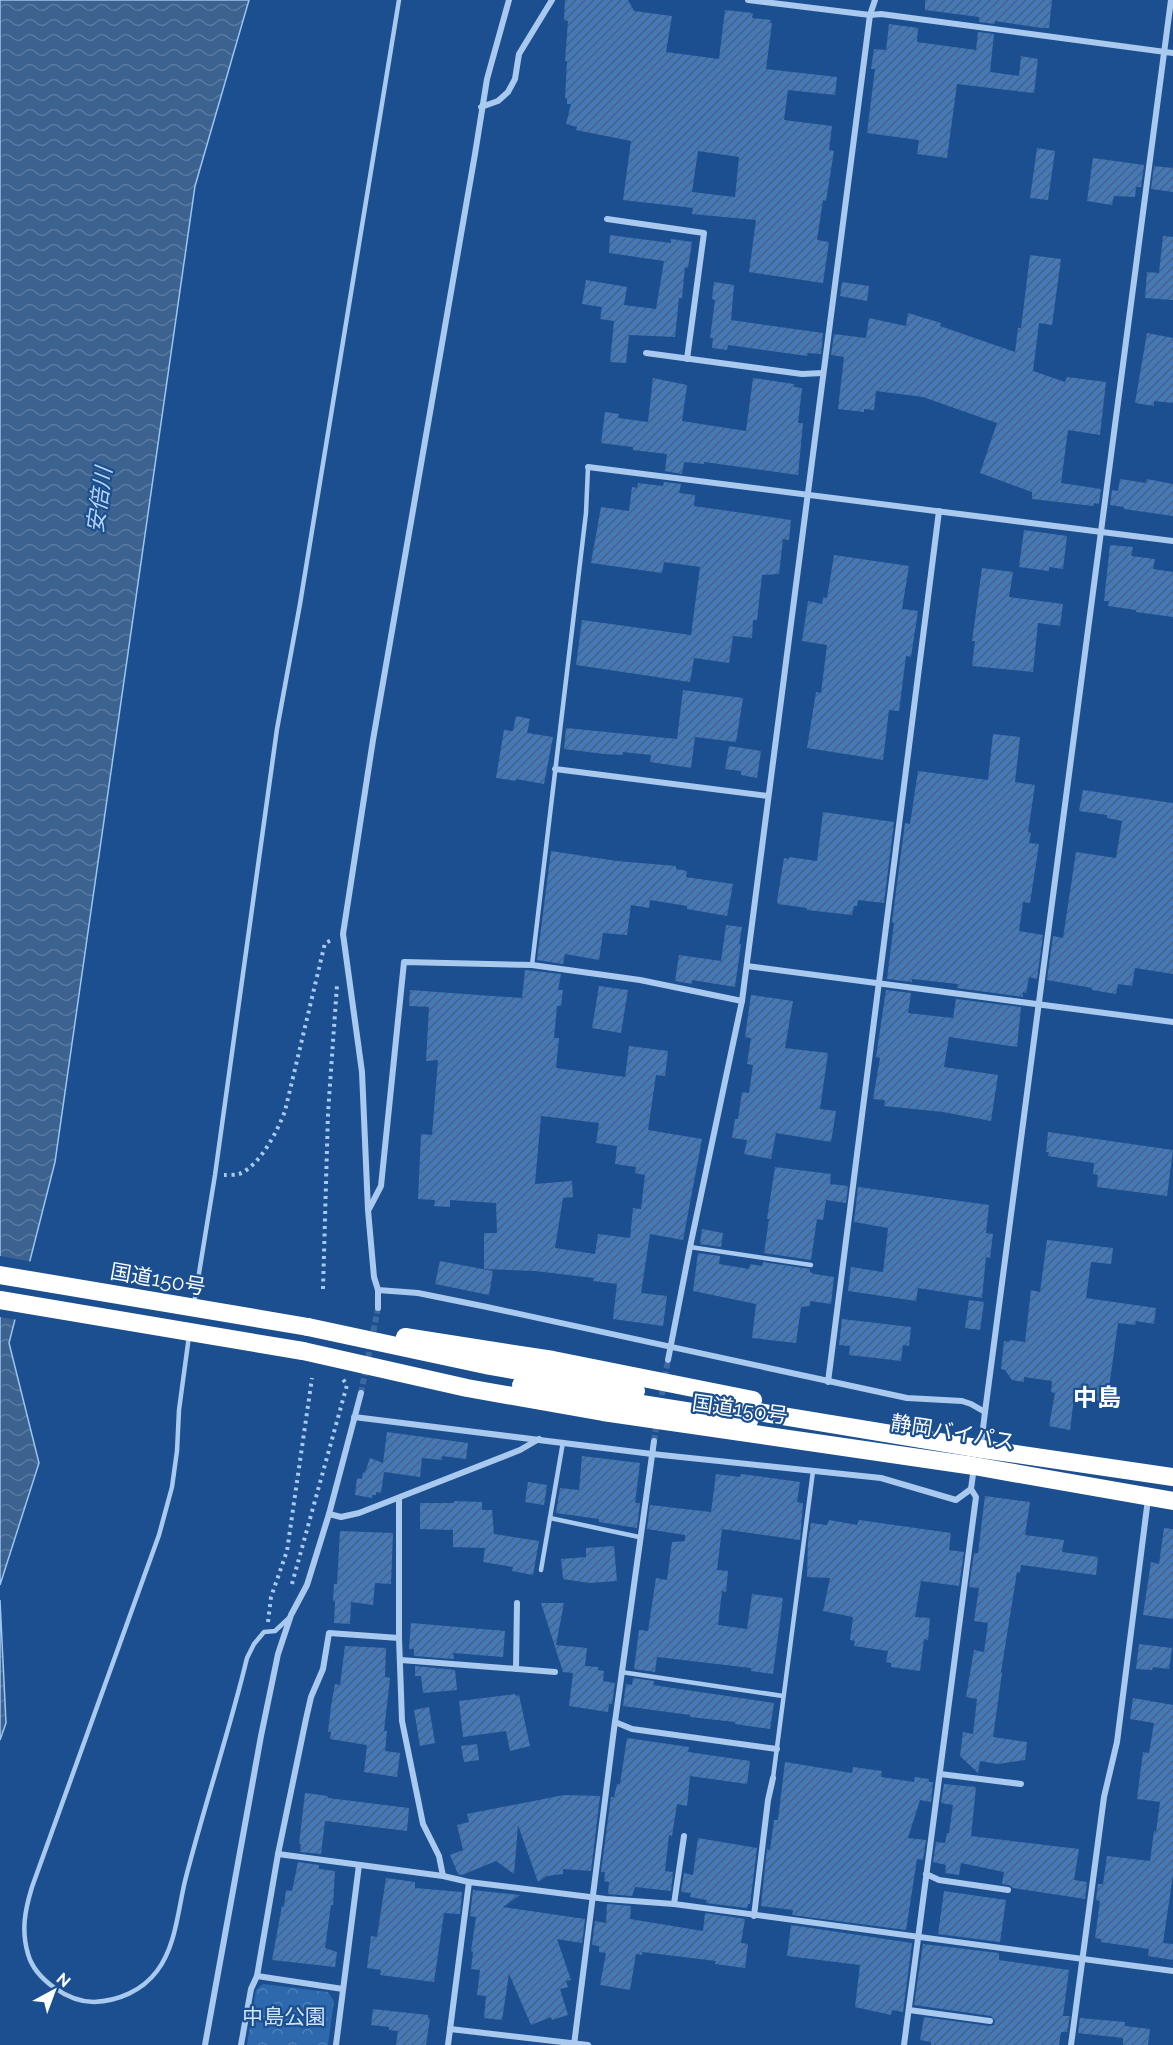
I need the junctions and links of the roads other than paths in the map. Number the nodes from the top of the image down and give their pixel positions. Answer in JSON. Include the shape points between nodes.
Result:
{"nodes":[{"id":1,"x":399,"y":0,"type":"edge"},
{"id":2,"x":509,"y":0,"type":"edge"},
{"id":3,"x":552,"y":0,"type":"edge"},
{"id":4,"x":748,"y":0,"type":"edge"},
{"id":5,"x":875,"y":0,"type":"edge"},
{"id":6,"x":1172,"y":0,"type":"edge"},
{"id":7,"x":870,"y":15,"type":"junction"},
{"id":8,"x":1164,"y":51,"type":"junction"},
{"id":9,"x":1173,"y":53,"type":"edge"},
{"id":10,"x":481,"y":107,"type":"junction"},
{"id":11,"x":607,"y":219,"type":"dead end"},
{"id":12,"x":646,"y":353,"type":"dead end"},
{"id":13,"x":687,"y":359,"type":"junction"},
{"id":14,"x":824,"y":373,"type":"junction"},
{"id":15,"x":588,"y":467,"type":"joint"},
{"id":16,"x":807,"y":494,"type":"junction"},
{"id":17,"x":939,"y":511,"type":"junction"},
{"id":18,"x":1102,"y":532,"type":"junction"},
{"id":19,"x":1173,"y":541,"type":"edge"},
{"id":20,"x":555,"y":769,"type":"junction"},
{"id":21,"x":768,"y":796,"type":"junction"},
{"id":22,"x":532,"y":965,"type":"junction"},
{"id":23,"x":747,"y":966,"type":"junction"},
{"id":24,"x":877,"y":983,"type":"junction"},
{"id":25,"x":742,"y":1001,"type":"junction"},
{"id":26,"x":1038,"y":1004,"type":"junction"},
{"id":27,"x":1173,"y":1022,"type":"edge"},
{"id":28,"x":368,"y":1210,"type":"junction"},
{"id":29,"x":690,"y":1247,"type":"junction"},
{"id":30,"x":811,"y":1265,"type":"dead end"},
{"id":31,"x":0,"y":1275,"type":"edge"},
{"id":32,"x":378,"y":1290,"type":"junction"},
{"id":33,"x":0,"y":1300,"type":"edge"},
{"id":34,"x":378,"y":1308,"type":"tunnel mouth"},
{"id":35,"x":193,"y":1309,"type":"dead end"},
{"id":36,"x":191,"y":1320,"type":"dead end"},
{"id":37,"x":308,"y":1327,"type":"junction"},
{"id":38,"x":670,"y":1345,"type":"junction"},
{"id":39,"x":303,"y":1351,"type":"junction"},
{"id":40,"x":668,"y":1360,"type":"tunnel mouth"},
{"id":41,"x":828,"y":1382,"type":"junction"},
{"id":42,"x":361,"y":1393,"type":"tunnel mouth"},
{"id":43,"x":725,"y":1412,"type":"junction"},
{"id":44,"x":985,"y":1412,"type":"junction"},
{"id":45,"x":354,"y":1417,"type":"junction"},
{"id":46,"x":539,"y":1439,"type":"junction"},
{"id":47,"x":654,"y":1441,"type":"tunnel mouth"},
{"id":48,"x":563,"y":1442,"type":"junction"},
{"id":49,"x":981,"y":1444,"type":"junction"},
{"id":50,"x":652,"y":1454,"type":"junction"},
{"id":51,"x":974,"y":1466,"type":"junction"},
{"id":52,"x":1173,"y":1467,"type":"edge"},
{"id":53,"x":813,"y":1471,"type":"junction"},
{"id":54,"x":1173,"y":1477,"type":"edge"},
{"id":55,"x":971,"y":1489,"type":"junction"},
{"id":56,"x":1173,"y":1493,"type":"edge"},
{"id":57,"x":399,"y":1498,"type":"junction"},
{"id":58,"x":1148,"y":1498,"type":"junction"},
{"id":59,"x":1173,"y":1501,"type":"edge"},
{"id":60,"x":329,"y":1514,"type":"junction"},
{"id":61,"x":550,"y":1518,"type":"junction"},
{"id":62,"x":639,"y":1537,"type":"junction"},
{"id":63,"x":541,"y":1570,"type":"dead end"},
{"id":64,"x":517,"y":1603,"type":"dead end"},
{"id":65,"x":291,"y":1615,"type":"junction"},
{"id":66,"x":399,"y":1638,"type":"junction"},
{"id":67,"x":401,"y":1660,"type":"junction"},
{"id":68,"x":516,"y":1669,"type":"junction"},
{"id":69,"x":555,"y":1672,"type":"dead end"},
{"id":70,"x":621,"y":1672,"type":"junction"},
{"id":71,"x":783,"y":1696,"type":"junction"},
{"id":72,"x":615,"y":1722,"type":"junction"},
{"id":73,"x":777,"y":1749,"type":"junction"},
{"id":74,"x":940,"y":1774,"type":"junction"},
{"id":75,"x":773,"y":1778,"type":"joint"},
{"id":76,"x":1021,"y":1784,"type":"dead end"},
{"id":77,"x":684,"y":1836,"type":"dead end"},
{"id":78,"x":278,"y":1854,"type":"junction"},
{"id":79,"x":359,"y":1865,"type":"junction"},
{"id":80,"x":926,"y":1874,"type":"junction"},
{"id":81,"x":443,"y":1876,"type":"junction"},
{"id":82,"x":469,"y":1882,"type":"junction"},
{"id":83,"x":1008,"y":1890,"type":"dead end"},
{"id":84,"x":594,"y":1896,"type":"junction"},
{"id":85,"x":674,"y":1904,"type":"junction"},
{"id":86,"x":754,"y":1916,"type":"junction"},
{"id":87,"x":918,"y":1935,"type":"junction"},
{"id":88,"x":1082,"y":1958,"type":"junction"},
{"id":89,"x":1173,"y":1971,"type":"edge"},
{"id":90,"x":257,"y":1976,"type":"junction"},
{"id":91,"x":343,"y":1989,"type":"junction"},
{"id":92,"x":909,"y":2010,"type":"junction"},
{"id":93,"x":990,"y":2021,"type":"dead end"},
{"id":94,"x":450,"y":2029,"type":"junction"},
{"id":95,"x":574,"y":2044,"type":"edge"},
{"id":96,"x":205,"y":2045,"type":"edge"},
{"id":97,"x":241,"y":2045,"type":"edge"},
{"id":98,"x":336,"y":2045,"type":"edge"},
{"id":99,"x":448,"y":2045,"type":"edge"},
{"id":100,"x":588,"y":2045,"type":"edge"},
{"id":101,"x":904,"y":2045,"type":"edge"},
{"id":102,"x":1071,"y":2045,"type":"edge"}],
"edges":[{"from":1,"to":35,"type":"lane","via":[[277,729]]},
{"from":2,"to":10,"type":"street"},
{"from":3,"to":10,"type":"street","via":[[519,54],[515,79],[508,92],[498,101]]},
{"from":4,"to":7,"type":"street"},
{"from":5,"to":7,"type":"street"},
{"from":6,"to":8,"type":"street"},
{"from":7,"to":8,"type":"street"},
{"from":7,"to":14,"type":"street"},
{"from":8,"to":9,"type":"street"},
{"from":8,"to":18,"type":"street"},
{"from":10,"to":28,"type":"street","via":[[343,934],[362,1072]]},
{"from":11,"to":13,"type":"street","via":[[704,233]]},
{"from":12,"to":13,"type":"street"},
{"from":13,"to":14,"type":"street","via":[[802,374]]},
{"from":14,"to":16,"type":"street"},
{"from":15,"to":16,"type":"street"},
{"from":15,"to":20,"type":"lane","via":[[586,513]]},
{"from":16,"to":17,"type":"street"},
{"from":16,"to":21,"type":"street"},
{"from":17,"to":18,"type":"street"},
{"from":17,"to":24,"type":"street"},
{"from":18,"to":19,"type":"street"},
{"from":18,"to":26,"type":"street"},
{"from":20,"to":21,"type":"street"},
{"from":20,"to":22,"type":"lane"},
{"from":21,"to":23,"type":"street"},
{"from":22,"to":25,"type":"street","via":[[640,980]]},
{"from":22,"to":28,"type":"street","via":[[404,962],[381,1186]]},
{"from":23,"to":24,"type":"street"},
{"from":23,"to":25,"type":"street"},
{"from":24,"to":26,"type":"street"},
{"from":24,"to":41,"type":"street"},
{"from":25,"to":29,"type":"street"},
{"from":26,"to":27,"type":"street"},
{"from":26,"to":44,"type":"street"},
{"from":28,"to":32,"type":"street"},
{"from":29,"to":30,"type":"lane"},
{"from":29,"to":38,"type":"street"},
{"from":31,"to":37,"type":"highway","name":"国道150号","bridge":true},
{"from":32,"to":34,"type":"street"},
{"from":32,"to":38,"type":"street","via":[[418,1293]]},
{"from":33,"to":39,"type":"highway","name":"国道150号","bridge":true},
{"from":36,"to":65,"type":"lane","via":[[172,1486],[159,1535],[25,1910],[23,1932],[28,1956],[50,1984],[92,2002],[127,1996],[145,1985],[157,1971],[166,1956],[247,1658],[264,1632],[275,1631]]},
{"from":37,"to":43,"type":"highway","name":"国道150号"},
{"from":37,"to":49,"type":"highway","name":"国道150号","via":[[442,1341],[553,1360]]},
{"from":38,"to":40,"type":"street"},
{"from":38,"to":41,"type":"street"},
{"from":39,"to":43,"type":"highway","name":"国道150号"},
{"from":39,"to":51,"type":"highway","name":"国道150号","via":[[467,1388],[591,1410]]},
{"from":41,"to":44,"type":"street","via":[[907,1398],[962,1401]]},
{"from":42,"to":45,"type":"street"},
{"from":43,"to":54,"type":"highway","name":"静岡バイパス"},
{"from":43,"to":56,"type":"highway","name":"静岡バイパス"},
{"from":44,"to":49,"type":"street"},
{"from":45,"to":46,"type":"street"},
{"from":45,"to":60,"type":"street"},
{"from":46,"to":48,"type":"street"},
{"from":46,"to":57,"type":"street"},
{"from":47,"to":50,"type":"street"},
{"from":48,"to":50,"type":"street"},
{"from":48,"to":61,"type":"lane"},
{"from":49,"to":52,"type":"highway","name":"国道150号"},
{"from":50,"to":53,"type":"street"},
{"from":50,"to":62,"type":"street"},
{"from":51,"to":55,"type":"street"},
{"from":51,"to":58,"type":"highway","name":"国道150号"},
{"from":53,"to":55,"type":"street","via":[[881,1478],[956,1500]]},
{"from":53,"to":71,"type":"lane"},
{"from":55,"to":74,"type":"street","via":[[976,1497]]},
{"from":57,"to":60,"type":"street","via":[[342,1517]]},
{"from":57,"to":66,"type":"street"},
{"from":58,"to":59,"type":"highway","name":"国道150号"},
{"from":58,"to":88,"type":"street","via":[[1117,1742],[1104,1797]]},
{"from":60,"to":65,"type":"street","via":[[307,1585]]},
{"from":61,"to":62,"type":"lane"},
{"from":61,"to":63,"type":"lane"},
{"from":62,"to":70,"type":"street"},
{"from":64,"to":68,"type":"street"},
{"from":65,"to":96,"type":"street","via":[[278,1654],[261,1736]]},
{"from":66,"to":67,"type":"street"},
{"from":66,"to":78,"type":"street","via":[[329,1633],[323,1669],[311,1696]]},
{"from":67,"to":68,"type":"street"},
{"from":67,"to":81,"type":"street","via":[[402,1721],[423,1824],[440,1856]]},
{"from":68,"to":69,"type":"street"},
{"from":70,"to":71,"type":"lane"},
{"from":70,"to":72,"type":"street"},
{"from":71,"to":73,"type":"lane"},
{"from":72,"to":73,"type":"street","via":[[632,1729]]},
{"from":72,"to":84,"type":"street"},
{"from":73,"to":75,"type":"lane"},
{"from":74,"to":76,"type":"street"},
{"from":74,"to":80,"type":"street"},
{"from":75,"to":86,"type":"street"},
{"from":77,"to":85,"type":"street"},
{"from":78,"to":79,"type":"street"},
{"from":78,"to":90,"type":"street"},
{"from":79,"to":81,"type":"street"},
{"from":79,"to":91,"type":"street"},
{"from":80,"to":83,"type":"street","via":[[939,1880]]},
{"from":80,"to":87,"type":"street"},
{"from":81,"to":82,"type":"street"},
{"from":82,"to":84,"type":"street"},
{"from":82,"to":94,"type":"street"},
{"from":84,"to":85,"type":"street"},
{"from":84,"to":95,"type":"street"},
{"from":85,"to":86,"type":"street"},
{"from":86,"to":87,"type":"street"},
{"from":87,"to":88,"type":"street"},
{"from":87,"to":92,"type":"street"},
{"from":88,"to":89,"type":"street"},
{"from":88,"to":102,"type":"street"},
{"from":90,"to":91,"type":"street"},
{"from":90,"to":97,"type":"street","via":[[250,1989]]},
{"from":91,"to":98,"type":"street"},
{"from":92,"to":93,"type":"street"},
{"from":92,"to":101,"type":"street"},
{"from":94,"to":95,"type":"street"},
{"from":94,"to":99,"type":"street"},
{"from":95,"to":100,"type":"street"}]}
